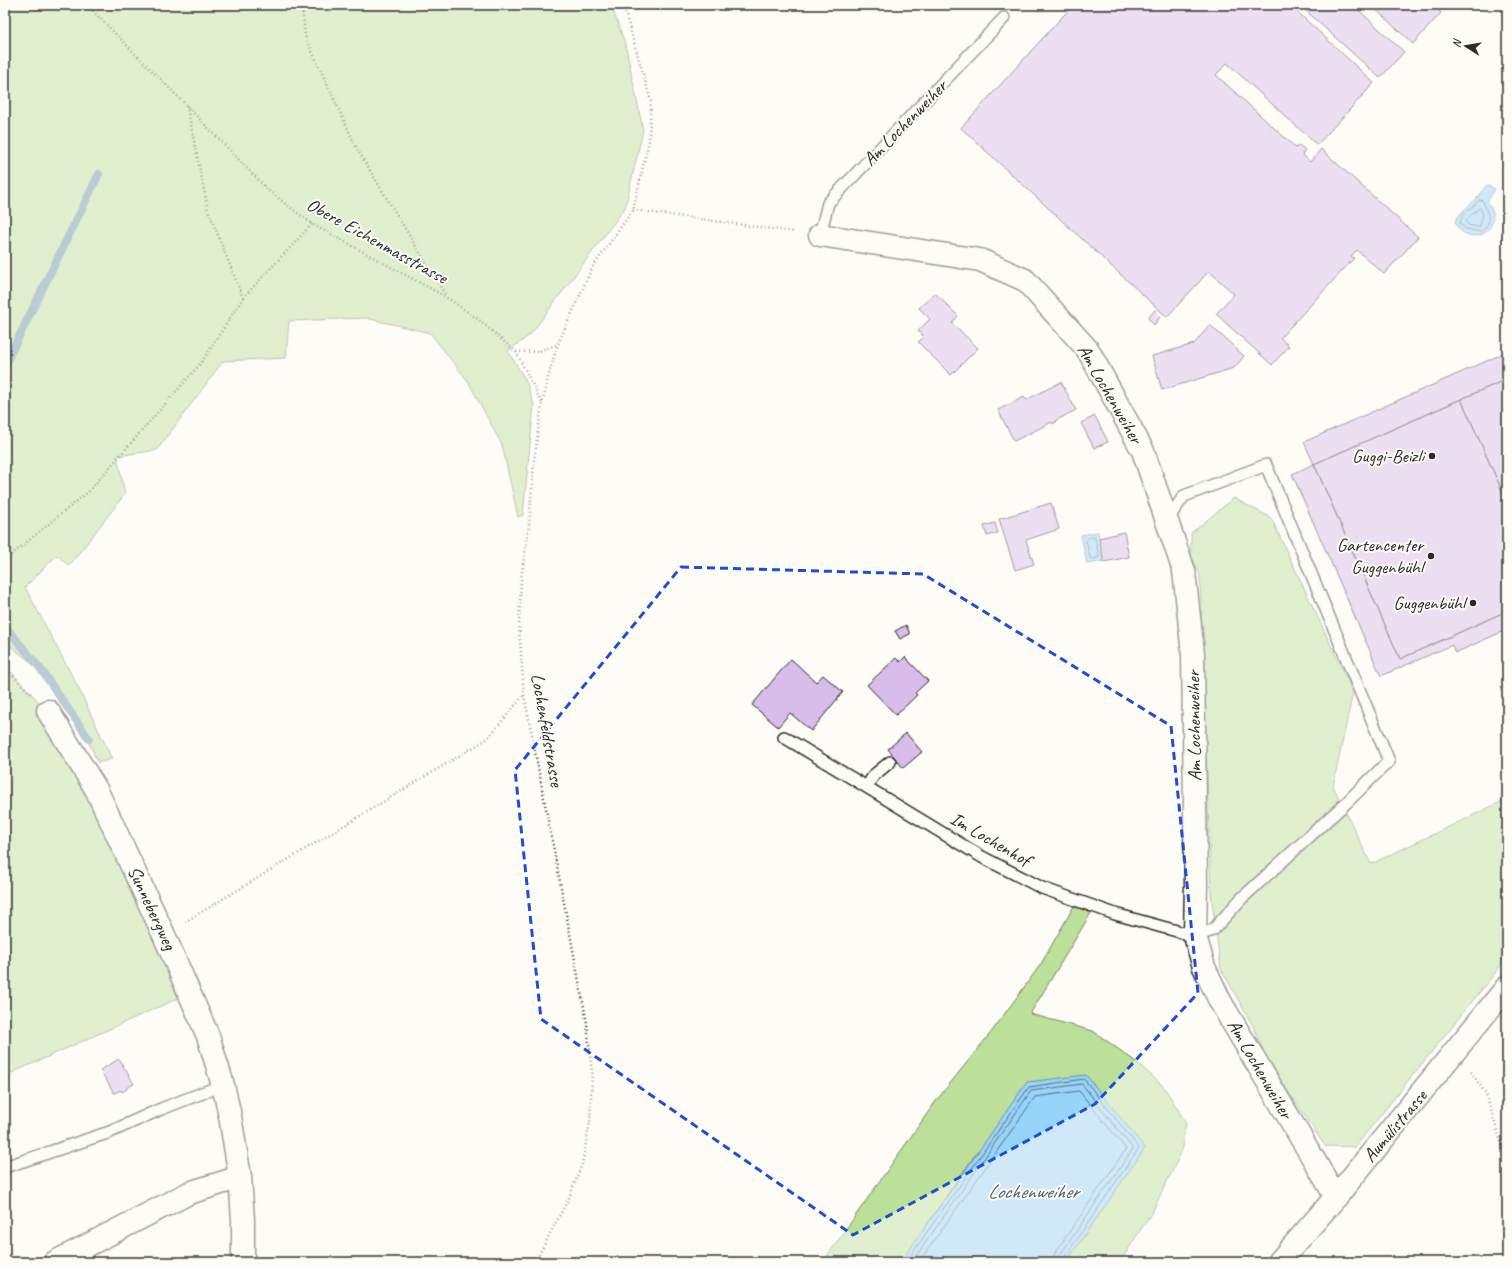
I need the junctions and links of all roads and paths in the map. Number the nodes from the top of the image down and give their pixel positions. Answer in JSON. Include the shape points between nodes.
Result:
{"nodes":[{"id":1,"x":87,"y":5,"type":"edge"},
{"id":2,"x":302,"y":5,"type":"edge"},
{"id":3,"x":623,"y":5,"type":"edge"},
{"id":4,"x":1004,"y":18,"type":"dead end"},
{"id":5,"x":187,"y":106,"type":"junction"},
{"id":6,"x":633,"y":210,"type":"junction"},
{"id":7,"x":312,"y":224,"type":"junction"},
{"id":8,"x":820,"y":235,"type":"junction"},
{"id":9,"x":446,"y":296,"type":"junction"},
{"id":10,"x":243,"y":298,"type":"junction"},
{"id":11,"x":558,"y":344,"type":"junction"},
{"id":12,"x":516,"y":352,"type":"junction"},
{"id":13,"x":542,"y":404,"type":"junction"},
{"id":14,"x":1167,"y":520,"type":"junction"},
{"id":15,"x":5,"y":560,"type":"edge"},
{"id":16,"x":5,"y":667,"type":"edge"},
{"id":17,"x":524,"y":694,"type":"junction"},
{"id":18,"x":48,"y":711,"type":"joint"},
{"id":19,"x":784,"y":737,"type":"dead end"},
{"id":20,"x":890,"y":762,"type":"dead end"},
{"id":21,"x":867,"y":786,"type":"junction"},
{"id":22,"x":164,"y":935,"type":"junction"},
{"id":23,"x":1195,"y":936,"type":"junction"},
{"id":24,"x":1507,"y":987,"type":"edge"},
{"id":25,"x":1454,"y":1054,"type":"junction"},
{"id":26,"x":223,"y":1085,"type":"junction"},
{"id":27,"x":1507,"y":1162,"type":"edge"},
{"id":28,"x":5,"y":1168,"type":"edge"},
{"id":29,"x":240,"y":1177,"type":"junction"},
{"id":30,"x":1336,"y":1197,"type":"junction"},
{"id":31,"x":55,"y":1262,"type":"edge"},
{"id":32,"x":243,"y":1262,"type":"edge"},
{"id":33,"x":535,"y":1262,"type":"edge"},
{"id":34,"x":1279,"y":1262,"type":"edge"}],
"edges":[{"from":1,"to":5,"type":"path","name":"Obere Eichenmasstrasse"},
{"from":2,"to":9,"type":"path","via":[[305,36],[358,149]]},
{"from":3,"to":6,"type":"path","via":[[651,101],[650,141]]},
{"from":4,"to":8,"type":"lane","name":"Am Lochenweiher","via":[[828,203]]},
{"from":5,"to":7,"type":"path","name":"Obere Eichenmasstrasse","via":[[269,191]]},
{"from":5,"to":10,"type":"path","via":[[208,210]]},
{"from":6,"to":8,"type":"path"},
{"from":6,"to":11,"type":"path","name":"Lochenfeldstrasse","via":[[592,268]]},
{"from":7,"to":9,"type":"path","name":"Obere Eichenmasstrasse"},
{"from":7,"to":10,"type":"path"},
{"from":8,"to":14,"type":"street","name":"Am Lochenweiher","via":[[980,260],[1025,280],[1088,350],[1143,452]]},
{"from":9,"to":12,"type":"path","name":"Obere Eichenmasstrasse"},
{"from":10,"to":15,"type":"path","via":[[201,363],[89,491]]},
{"from":11,"to":12,"type":"path","via":[[539,351]]},
{"from":11,"to":13,"type":"path","name":"Lochenfeldstrasse"},
{"from":12,"to":13,"type":"path","name":"Obere Eichenmasstrasse"},
{"from":13,"to":17,"type":"path","name":"Lochenfeldstrasse","via":[[521,579],[519,627]]},
{"from":14,"to":23,"type":"street","name":"Am Lochenweiher","via":[[1184,571],[1193,654]]},
{"from":14,"to":23,"type":"lane","via":[[1184,496],[1266,465],[1389,761],[1241,899],[1213,930]]},
{"from":16,"to":18,"type":"path"},
{"from":17,"to":22,"type":"path","via":[[487,739]]},
{"from":17,"to":33,"type":"path","name":"Lochenfeldstrasse","via":[[587,1023],[592,1073],[590,1122],[582,1164],[569,1198]]},
{"from":18,"to":22,"type":"street","name":"Sunnebergweg","via":[[96,789]]},
{"from":19,"to":21,"type":"lane","name":"Im Lochenhof"},
{"from":20,"to":21,"type":"lane","via":[[874,775]]},
{"from":21,"to":23,"type":"lane","name":"Im Lochenhof","via":[[982,856],[1042,888],[1115,914]]},
{"from":22,"to":26,"type":"street","name":"Sunnebergweg","via":[[208,1036]]},
{"from":23,"to":30,"type":"street","name":"Am Lochenweiher","via":[[1204,967],[1220,1001]]},
{"from":24,"to":25,"type":"street","name":"Aumülistrasse"},
{"from":25,"to":27,"type":"path","via":[[1466,1065],[1486,1094]]},
{"from":25,"to":30,"type":"street","name":"Aumülistrasse"},
{"from":26,"to":28,"type":"lane","via":[[110,1132]]},
{"from":26,"to":29,"type":"street","name":"Sunnebergweg"},
{"from":29,"to":31,"type":"street","via":[[189,1193]]},
{"from":29,"to":32,"type":"street","name":"Sunnebergweg"},
{"from":30,"to":34,"type":"street","name":"Aumülistrasse"}]}
